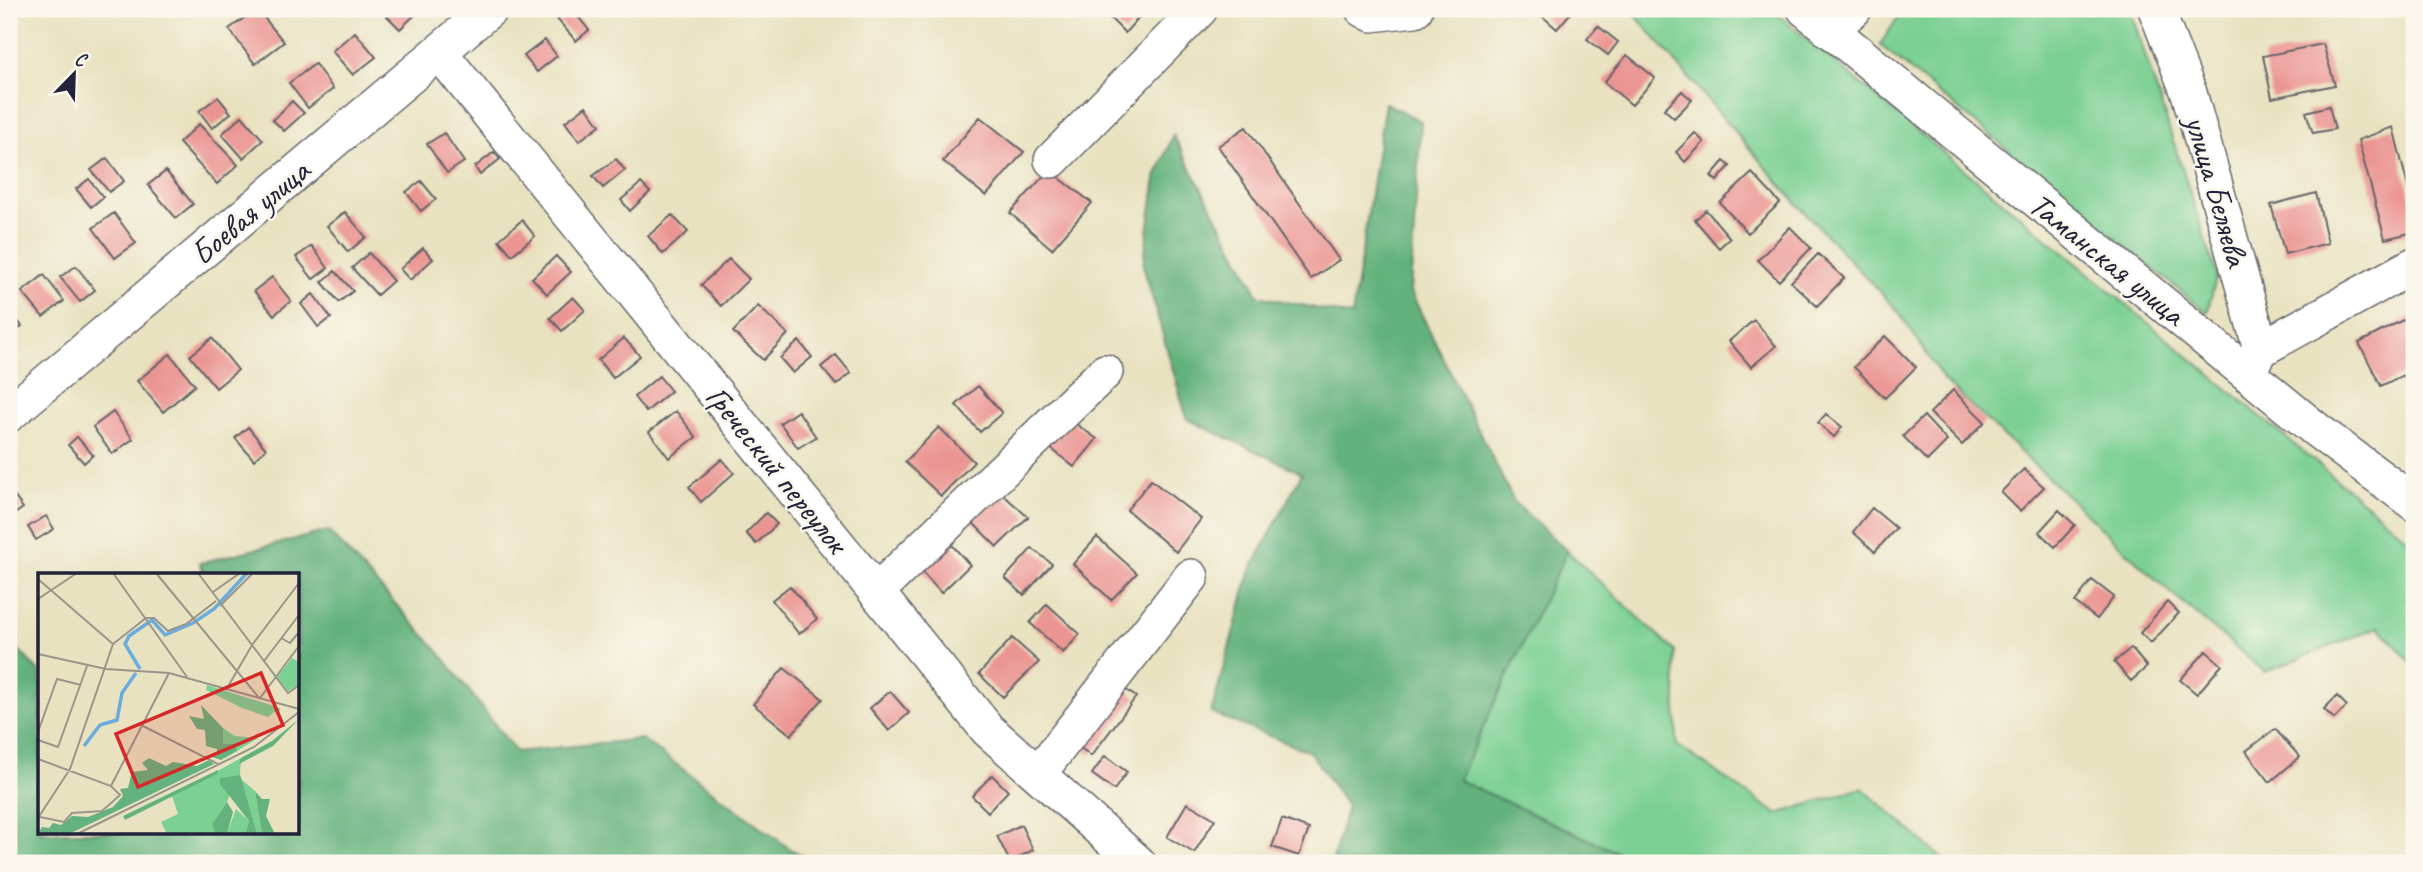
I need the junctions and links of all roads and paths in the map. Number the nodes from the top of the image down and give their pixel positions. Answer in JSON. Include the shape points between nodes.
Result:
{"nodes":[{"id":1,"x":490,"y":9,"type":"edge"},
{"id":2,"x":1200,"y":9,"type":"edge"},
{"id":3,"x":1363,"y":9,"type":"edge"},
{"id":4,"x":1415,"y":9,"type":"edge"},
{"id":5,"x":2156,"y":9,"type":"edge"},
{"id":6,"x":1829,"y":16,"type":"edge"},
{"id":7,"x":439,"y":52,"type":"junction"},
{"id":8,"x":1052,"y":160,"type":"dead end"},
{"id":9,"x":2414,"y":265,"type":"edge"},
{"id":10,"x":2254,"y":362,"type":"junction"},
{"id":11,"x":1105,"y":372,"type":"dead end"},
{"id":12,"x":9,"y":414,"type":"edge"},
{"id":13,"x":2414,"y":503,"type":"edge"},
{"id":14,"x":1191,"y":577,"type":"dead end"},
{"id":15,"x":876,"y":592,"type":"junction"},
{"id":16,"x":1038,"y":774,"type":"junction"},
{"id":17,"x":1138,"y":863,"type":"edge"}],
"edges":[{"from":1,"to":7,"type":"street","name":"Боевая улица"},
{"from":2,"to":8,"type":"street"},
{"from":3,"to":4,"type":"street","via":[[1372,14]]},
{"from":5,"to":10,"type":"street","name":"улица Беляева","via":[[2189,93]]},
{"from":6,"to":10,"type":"street","name":"Таманская улица"},
{"from":7,"to":12,"type":"street","name":"Боевая улица"},
{"from":7,"to":15,"type":"street","name":"Греческий переулок"},
{"from":9,"to":10,"type":"street"},
{"from":10,"to":13,"type":"street","name":"Таманская улица","via":[[2314,428]]},
{"from":11,"to":15,"type":"street"},
{"from":14,"to":16,"type":"street"},
{"from":15,"to":16,"type":"street","name":"Греческий переулок","via":[[988,730]]},
{"from":16,"to":17,"type":"street","name":"Греческий переулок"}]}
